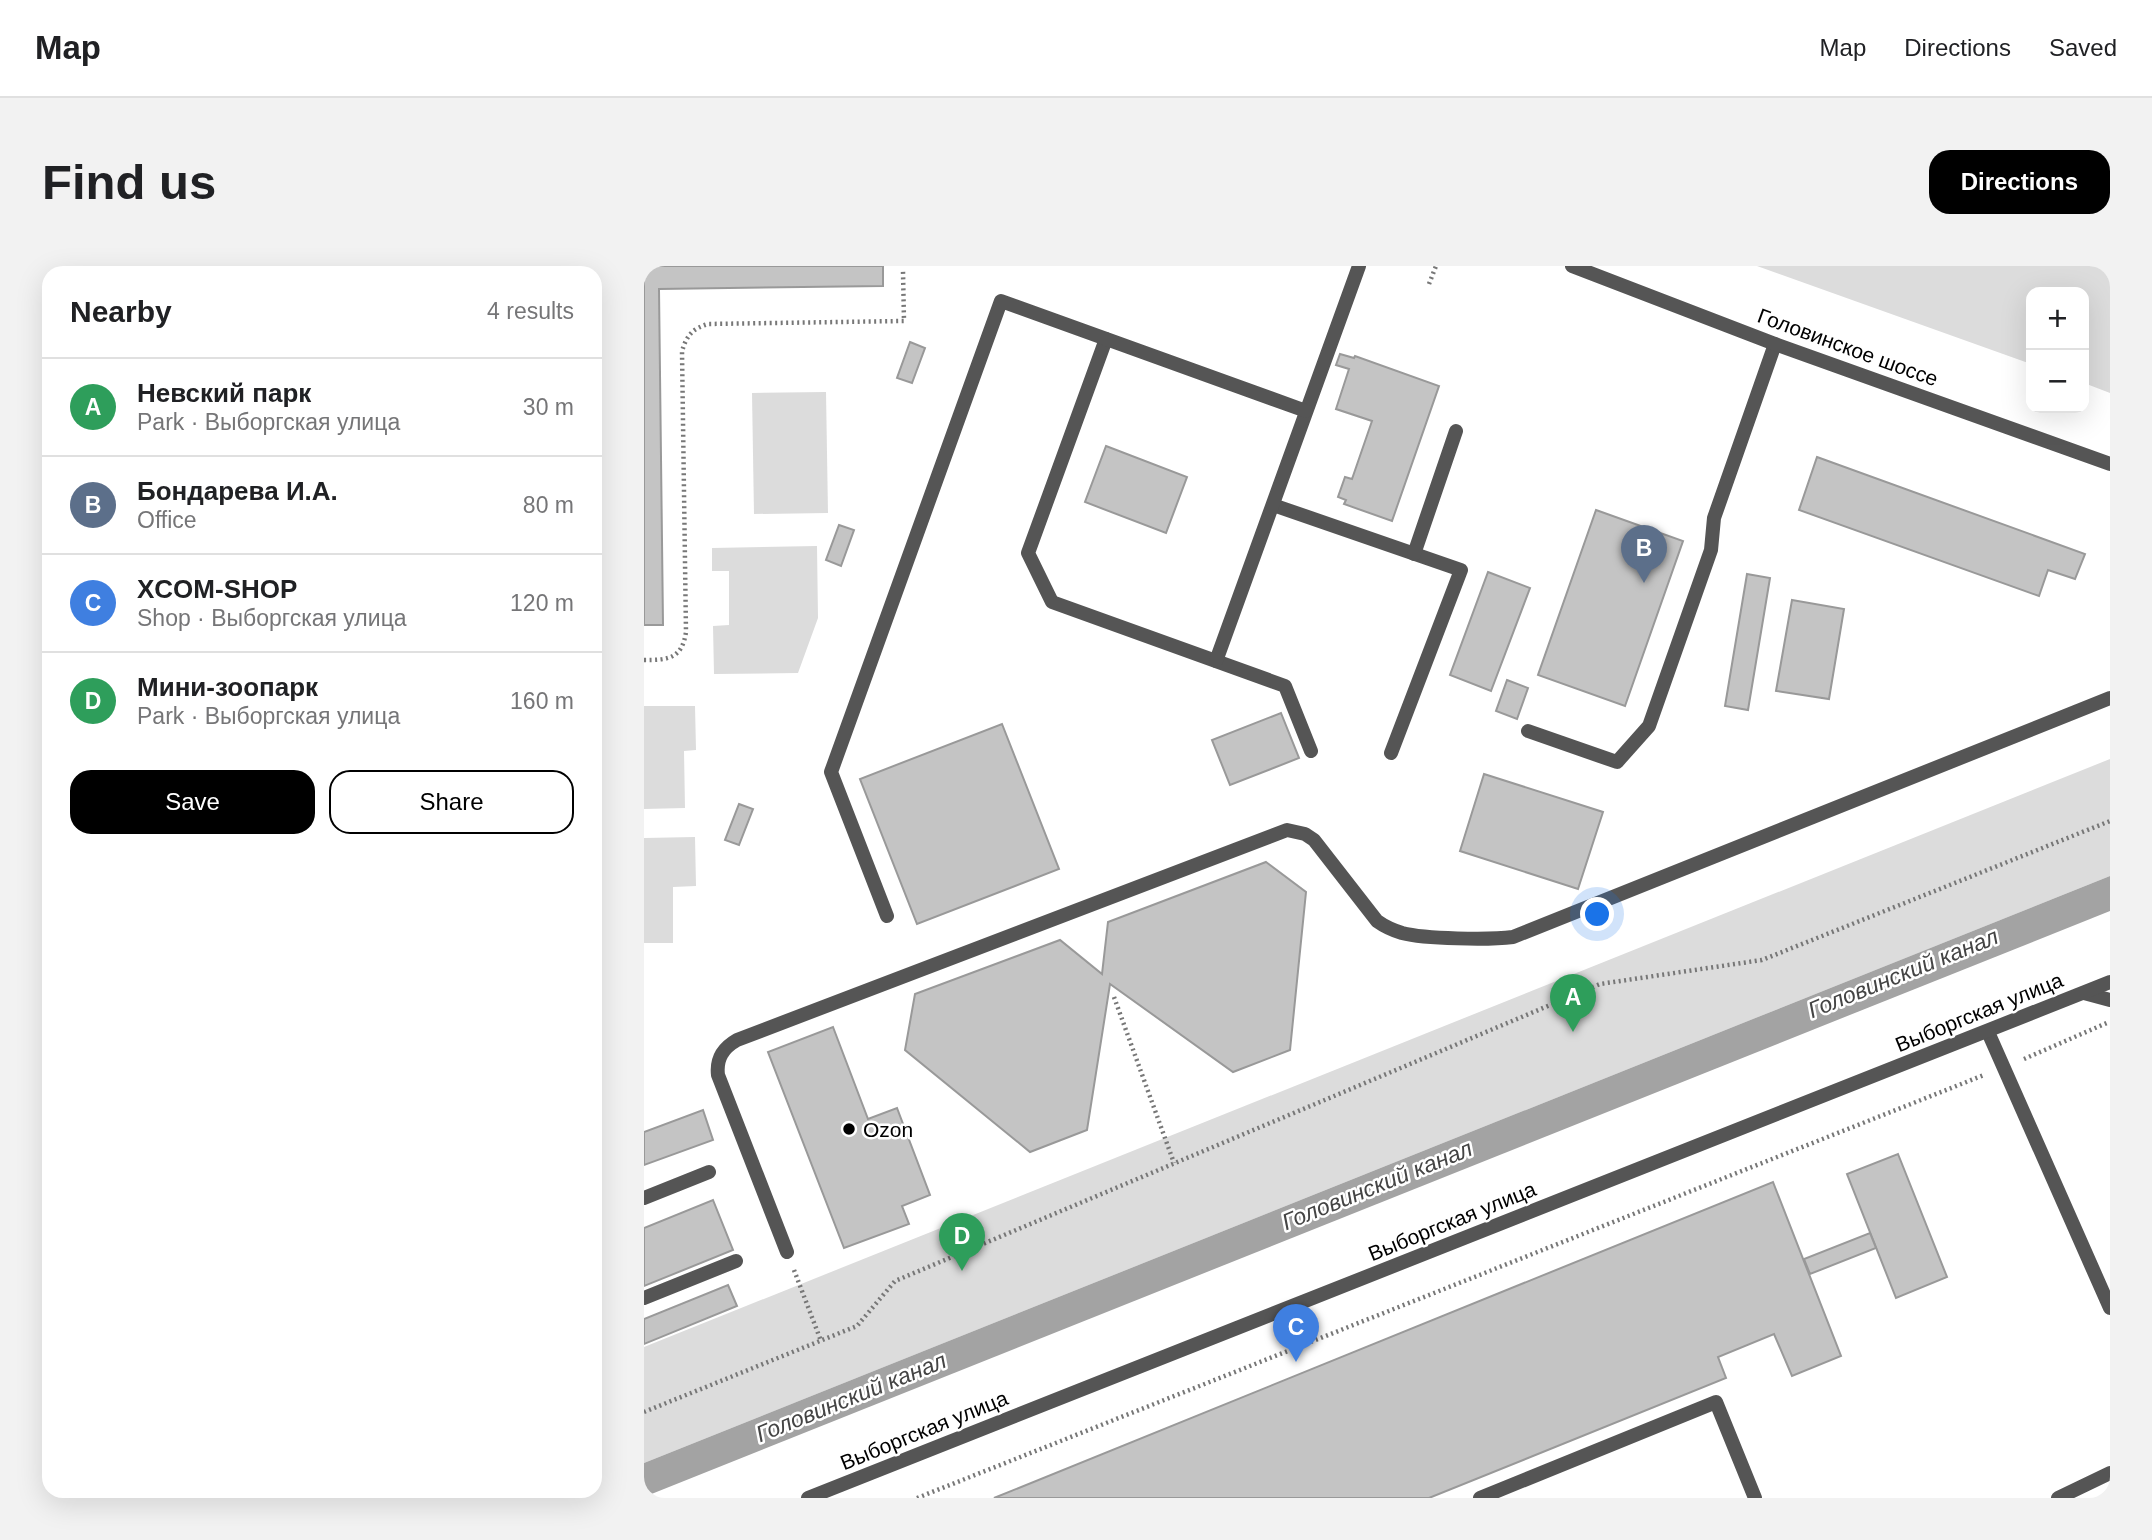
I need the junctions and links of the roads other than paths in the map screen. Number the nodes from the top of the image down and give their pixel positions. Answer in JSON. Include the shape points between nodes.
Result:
{"nodes":[{"id":1,"x":1359,"y":266,"type":"edge"},
{"id":2,"x":1572,"y":266,"type":"edge"},
{"id":3,"x":1105,"y":339,"type":"junction"},
{"id":4,"x":1774,"y":344,"type":"junction"},
{"id":5,"x":1306,"y":411,"type":"junction"},
{"id":6,"x":1456,"y":431,"type":"dead end"},
{"id":7,"x":2110,"y":464,"type":"edge"},
{"id":8,"x":1273,"y":505,"type":"junction"},
{"id":9,"x":1414,"y":554,"type":"junction"},
{"id":10,"x":1216,"y":662,"type":"junction"},
{"id":11,"x":2110,"y":698,"type":"edge"},
{"id":12,"x":1528,"y":730,"type":"dead end"},
{"id":13,"x":1311,"y":751,"type":"dead end"},
{"id":14,"x":1391,"y":753,"type":"dead end"},
{"id":15,"x":887,"y":916,"type":"dead end"},
{"id":16,"x":2110,"y":982,"type":"edge"},
{"id":17,"x":2084,"y":993,"type":"junction"},
{"id":18,"x":2110,"y":1000,"type":"edge"},
{"id":19,"x":1988,"y":1032,"type":"junction"},
{"id":20,"x":709,"y":1172,"type":"dead end"},
{"id":21,"x":644,"y":1198,"type":"edge"},
{"id":22,"x":787,"y":1252,"type":"road end"},
{"id":23,"x":736,"y":1261,"type":"dead end"},
{"id":24,"x":644,"y":1298,"type":"edge"},
{"id":25,"x":2110,"y":1308,"type":"edge"},
{"id":26,"x":2110,"y":1474,"type":"edge"},
{"id":27,"x":808,"y":1498,"type":"edge"},
{"id":28,"x":1480,"y":1498,"type":"edge"},
{"id":29,"x":1755,"y":1498,"type":"edge"},
{"id":30,"x":2058,"y":1498,"type":"edge"}],
"edges":[{"from":1,"to":5,"type":"street"},
{"from":2,"to":4,"type":"street","name":"Головинское шоссе"},
{"from":3,"to":5,"type":"street"},
{"from":3,"to":10,"type":"street","via":[[1028,553],[1052,602]]},
{"from":3,"to":15,"type":"street","via":[[1001,301],[831,772]]},
{"from":4,"to":7,"type":"street","name":"Головинское шоссе"},
{"from":4,"to":12,"type":"street","via":[[1714,518],[1711,550],[1649,726],[1617,762]]},
{"from":5,"to":8,"type":"street"},
{"from":6,"to":9,"type":"street"},
{"from":8,"to":9,"type":"street"},
{"from":8,"to":10,"type":"street"},
{"from":9,"to":14,"type":"street","via":[[1461,570]]},
{"from":10,"to":13,"type":"street","via":[[1285,686]]},
{"from":11,"to":22,"type":"street","via":[[1513,937],[1414,935],[1384,926],[1314,840],[1287,830],[737,1040],[722,1053],[718,1075]]},
{"from":16,"to":17,"type":"street","name":"Выборгская улица"},
{"from":17,"to":18,"type":"street"},
{"from":17,"to":19,"type":"street","name":"Выборгская улица"},
{"from":19,"to":25,"type":"street"},
{"from":19,"to":27,"type":"street","name":"Выборгская улица"},
{"from":20,"to":21,"type":"street"},
{"from":23,"to":24,"type":"street"},
{"from":26,"to":30,"type":"street"},
{"from":28,"to":29,"type":"street","via":[[1716,1402]]}]}
